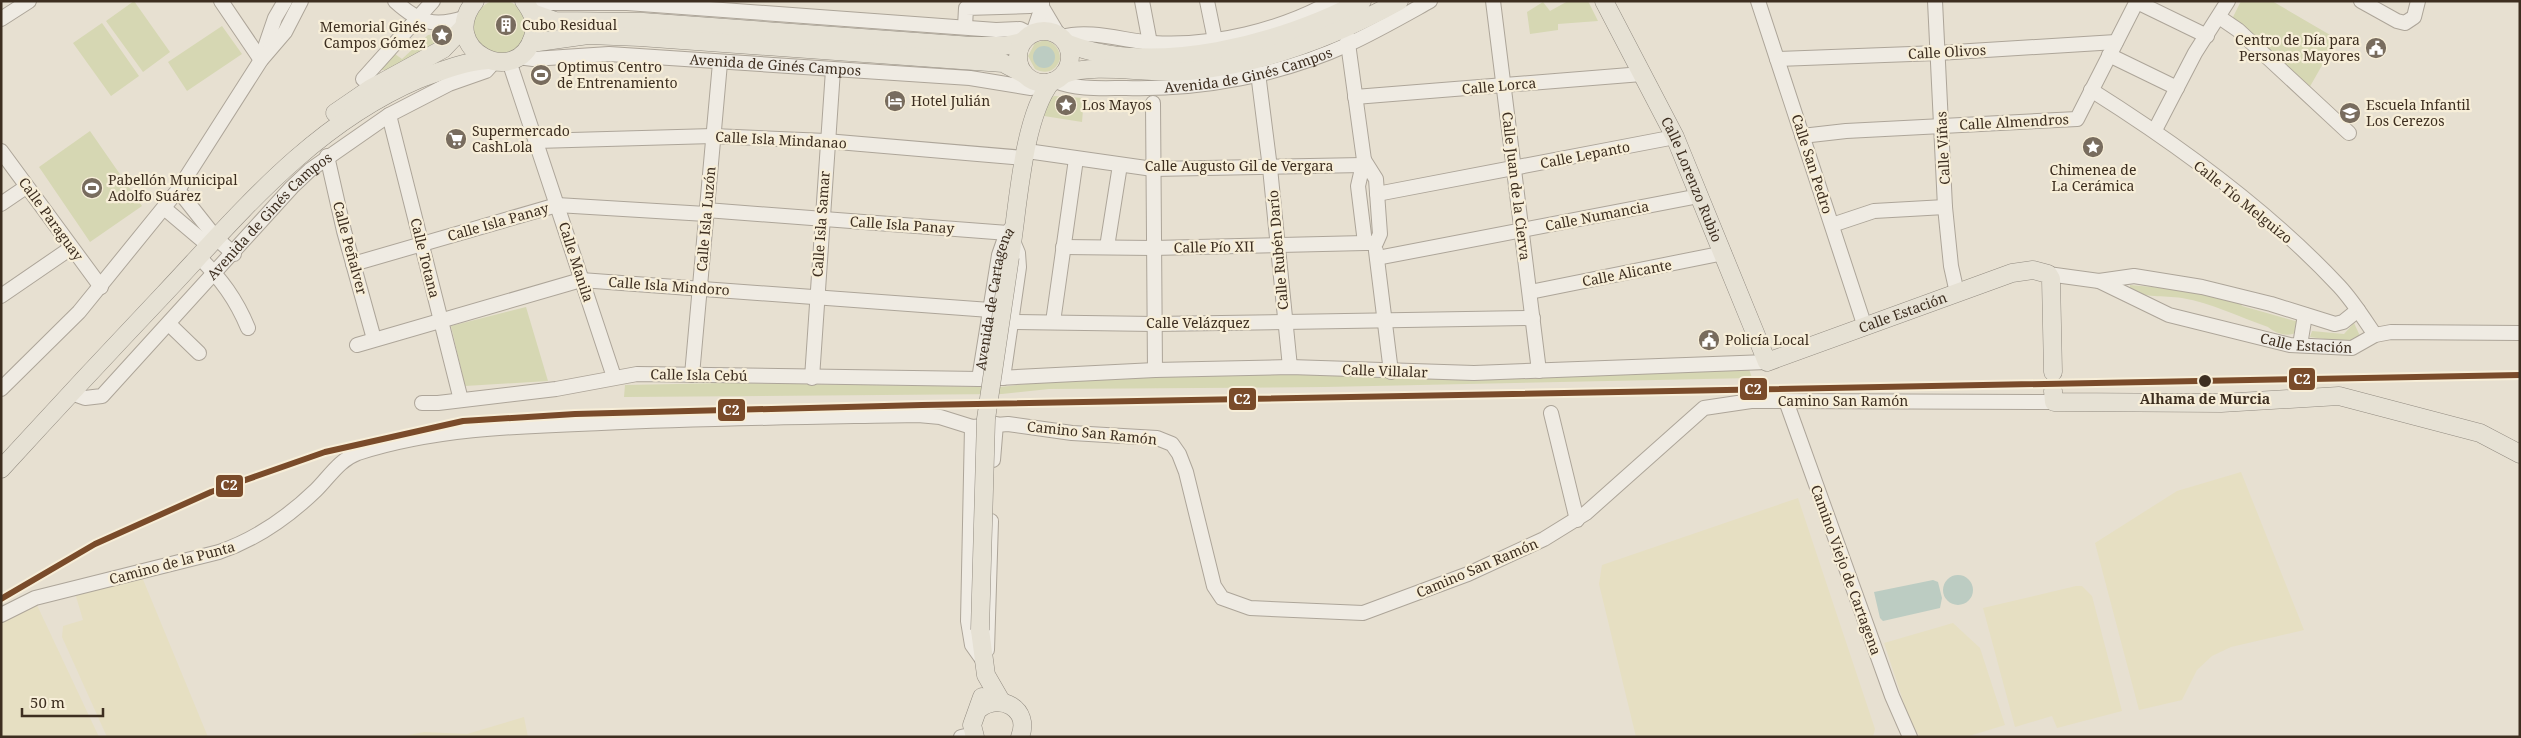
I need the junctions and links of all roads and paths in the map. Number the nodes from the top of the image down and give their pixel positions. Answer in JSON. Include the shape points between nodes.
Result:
{"nodes":[{"id":1,"x":29,"y":1,"type":"edge"},
{"id":2,"x":220,"y":1,"type":"edge"},
{"id":3,"x":285,"y":1,"type":"edge"},
{"id":4,"x":301,"y":1,"type":"edge"},
{"id":5,"x":395,"y":1,"type":"edge"},
{"id":6,"x":434,"y":1,"type":"edge"},
{"id":7,"x":475,"y":1,"type":"edge"},
{"id":8,"x":1142,"y":1,"type":"edge"},
{"id":9,"x":1207,"y":1,"type":"edge"},
{"id":10,"x":1362,"y":1,"type":"edge"},
{"id":11,"x":1399,"y":1,"type":"edge"},
{"id":12,"x":1430,"y":1,"type":"edge"},
{"id":13,"x":1493,"y":1,"type":"edge"},
{"id":14,"x":1604,"y":1,"type":"edge"},
{"id":15,"x":1758,"y":1,"type":"edge"},
{"id":16,"x":1935,"y":1,"type":"edge"},
{"id":17,"x":2137,"y":1,"type":"edge"},
{"id":18,"x":2228,"y":1,"type":"edge"},
{"id":19,"x":2361,"y":1,"type":"edge"},
{"id":20,"x":2418,"y":1,"type":"edge"},
{"id":21,"x":627,"y":2,"type":"edge"},
{"id":22,"x":1327,"y":3,"type":"edge"},
{"id":23,"x":1042,"y":4,"type":"edge"},
{"id":24,"x":527,"y":6,"type":"edge"},
{"id":25,"x":728,"y":6,"type":"edge"},
{"id":26,"x":809,"y":8,"type":"edge"},
{"id":27,"x":2220,"y":17,"type":"junction"},
{"id":28,"x":417,"y":19,"type":"junction"},
{"id":29,"x":1,"y":20,"type":"edge"},
{"id":30,"x":465,"y":22,"type":"junction"},
{"id":31,"x":966,"y":27,"type":"junction"},
{"id":32,"x":1028,"y":36,"type":"junction"},
{"id":33,"x":1347,"y":36,"type":"junction"},
{"id":34,"x":2207,"y":36,"type":"junction"},
{"id":35,"x":1063,"y":39,"type":"junction"},
{"id":36,"x":1215,"y":40,"type":"junction"},
{"id":37,"x":2116,"y":42,"type":"junction"},
{"id":38,"x":531,"y":43,"type":"junction"},
{"id":39,"x":1150,"y":43,"type":"junction"},
{"id":40,"x":1938,"y":53,"type":"junction"},
{"id":41,"x":2110,"y":55,"type":"junction"},
{"id":42,"x":1777,"y":59,"type":"junction"},
{"id":43,"x":261,"y":60,"type":"junction"},
{"id":44,"x":502,"y":60,"type":"junction"},
{"id":45,"x":720,"y":63,"type":"junction"},
{"id":46,"x":833,"y":70,"type":"junction"},
{"id":47,"x":1258,"y":74,"type":"junction"},
{"id":48,"x":1642,"y":74,"type":"junction"},
{"id":49,"x":363,"y":79,"type":"dead end"},
{"id":50,"x":1057,"y":79,"type":"junction"},
{"id":51,"x":1027,"y":80,"type":"junction"},
{"id":52,"x":1504,"y":86,"type":"junction"},
{"id":53,"x":2176,"y":88,"type":"junction"},
{"id":54,"x":2091,"y":90,"type":"junction"},
{"id":55,"x":1355,"y":97,"type":"junction"},
{"id":56,"x":1153,"y":103,"type":"dead end"},
{"id":57,"x":389,"y":115,"type":"junction"},
{"id":58,"x":1035,"y":115,"type":"junction"},
{"id":59,"x":1942,"y":126,"type":"junction"},
{"id":60,"x":2155,"y":130,"type":"junction"},
{"id":61,"x":2349,"y":133,"type":"dead end"},
{"id":62,"x":713,"y":136,"type":"junction"},
{"id":63,"x":1802,"y":136,"type":"junction"},
{"id":64,"x":1675,"y":137,"type":"junction"},
{"id":65,"x":536,"y":141,"type":"junction"},
{"id":66,"x":826,"y":142,"type":"junction"},
{"id":67,"x":1,"y":151,"type":"edge"},
{"id":68,"x":1026,"y":154,"type":"junction"},
{"id":69,"x":327,"y":156,"type":"junction"},
{"id":70,"x":1076,"y":158,"type":"junction"},
{"id":71,"x":1364,"y":163,"type":"junction"},
{"id":72,"x":1120,"y":165,"type":"junction"},
{"id":73,"x":1270,"y":168,"type":"junction"},
{"id":74,"x":1153,"y":169,"type":"junction"},
{"id":75,"x":1514,"y":169,"type":"junction"},
{"id":76,"x":26,"y":187,"type":"junction"},
{"id":77,"x":178,"y":190,"type":"junction"},
{"id":78,"x":1377,"y":194,"type":"junction"},
{"id":79,"x":1699,"y":196,"type":"junction"},
{"id":80,"x":1,"y":204,"type":"edge"},
{"id":81,"x":557,"y":205,"type":"junction"},
{"id":82,"x":1945,"y":207,"type":"junction"},
{"id":83,"x":164,"y":208,"type":"junction"},
{"id":84,"x":706,"y":212,"type":"junction"},
{"id":85,"x":821,"y":219,"type":"junction"},
{"id":86,"x":232,"y":220,"type":"junction"},
{"id":87,"x":1832,"y":225,"type":"junction"},
{"id":88,"x":1522,"y":231,"type":"junction"},
{"id":89,"x":1012,"y":238,"type":"junction"},
{"id":90,"x":1370,"y":243,"type":"junction"},
{"id":91,"x":421,"y":244,"type":"junction"},
{"id":92,"x":1277,"y":246,"type":"junction"},
{"id":93,"x":208,"y":247,"type":"junction"},
{"id":94,"x":1063,"y":247,"type":"junction"},
{"id":95,"x":71,"y":248,"type":"junction"},
{"id":96,"x":1107,"y":248,"type":"junction"},
{"id":97,"x":1153,"y":248,"type":"junction"},
{"id":98,"x":234,"y":254,"type":"junction"},
{"id":99,"x":1724,"y":254,"type":"junction"},
{"id":100,"x":1377,"y":258,"type":"junction"},
{"id":101,"x":353,"y":264,"type":"junction"},
{"id":102,"x":216,"y":274,"type":"junction"},
{"id":103,"x":2048,"y":274,"type":"junction"},
{"id":104,"x":582,"y":280,"type":"junction"},
{"id":105,"x":2099,"y":281,"type":"junction"},
{"id":106,"x":101,"y":287,"type":"junction"},
{"id":107,"x":699,"y":288,"type":"junction"},
{"id":108,"x":1530,"y":292,"type":"junction"},
{"id":109,"x":1958,"y":293,"type":"junction"},
{"id":110,"x":1,"y":296,"type":"edge"},
{"id":111,"x":817,"y":297,"type":"junction"},
{"id":112,"x":990,"y":310,"type":"junction"},
{"id":113,"x":2358,"y":310,"type":"junction"},
{"id":114,"x":2305,"y":315,"type":"junction"},
{"id":115,"x":1534,"y":318,"type":"junction"},
{"id":116,"x":441,"y":321,"type":"junction"},
{"id":117,"x":1011,"y":322,"type":"junction"},
{"id":118,"x":1052,"y":322,"type":"junction"},
{"id":119,"x":1384,"y":322,"type":"junction"},
{"id":120,"x":1285,"y":323,"type":"junction"},
{"id":121,"x":169,"y":324,"type":"junction"},
{"id":122,"x":1154,"y":324,"type":"junction"},
{"id":123,"x":1865,"y":327,"type":"junction"},
{"id":124,"x":248,"y":328,"type":"dead end"},
{"id":125,"x":2520,"y":333,"type":"edge"},
{"id":126,"x":2375,"y":335,"type":"junction"},
{"id":127,"x":374,"y":339,"type":"junction"},
{"id":128,"x":357,"y":345,"type":"dead end"},
{"id":129,"x":2300,"y":345,"type":"junction"},
{"id":130,"x":199,"y":353,"type":"dead end"},
{"id":131,"x":1767,"y":362,"type":"junction"},
{"id":132,"x":1290,"y":367,"type":"junction"},
{"id":133,"x":1155,"y":370,"type":"junction"},
{"id":134,"x":1539,"y":371,"type":"junction"},
{"id":135,"x":1391,"y":372,"type":"junction"},
{"id":136,"x":2053,"y":372,"type":"dead end"},
{"id":137,"x":692,"y":375,"type":"junction"},
{"id":138,"x":614,"y":377,"type":"junction"},
{"id":139,"x":812,"y":378,"type":"junction"},
{"id":140,"x":1003,"y":378,"type":"junction"},
{"id":141,"x":979,"y":379,"type":"junction"},
{"id":142,"x":1,"y":389,"type":"edge"},
{"id":143,"x":71,"y":393,"type":"junction"},
{"id":144,"x":2054,"y":397,"type":"joint"},
{"id":145,"x":461,"y":400,"type":"junction"},
{"id":146,"x":1786,"y":401,"type":"junction"},
{"id":147,"x":422,"y":402,"type":"dead end"},
{"id":148,"x":1551,"y":413,"type":"dead end"},
{"id":149,"x":996,"y":424,"type":"junction"},
{"id":150,"x":972,"y":427,"type":"junction"},
{"id":151,"x":2520,"y":454,"type":"edge"},
{"id":152,"x":1,"y":469,"type":"edge"},
{"id":153,"x":1577,"y":520,"type":"junction"},
{"id":154,"x":1,"y":615,"type":"edge"},
{"id":155,"x":986,"y":669,"type":"junction"},
{"id":156,"x":1000,"y":701,"type":"junction"},
{"id":157,"x":979,"y":709,"type":"junction"},
{"id":158,"x":970,"y":736,"type":"edge"},
{"id":159,"x":1020,"y":737,"type":"edge"},
{"id":160,"x":1910,"y":737,"type":"edge"}],
"edges":[{"from":1,"to":29,"type":"street"},
{"from":2,"to":43,"type":"street"},
{"from":3,"to":43,"type":"street","via":[[275,18]]},
{"from":4,"to":43,"type":"street","via":[[285,32]]},
{"from":5,"to":28,"type":"street"},
{"from":6,"to":28,"type":"street"},
{"from":7,"to":30,"type":"main road","name":"Avenida de Ginés Campos"},
{"from":8,"to":39,"type":"street"},
{"from":9,"to":36,"type":"street"},
{"from":10,"to":35,"type":"main road","name":"Avenida de Ginés Campos","via":[[1274,38],[1205,54],[1151,57],[1089,51]]},
{"from":11,"to":33,"type":"main road","name":"Avenida de Ginés Campos"},
{"from":12,"to":33,"type":"street","name":"Avenida de Ginés Campos"},
{"from":13,"to":52,"type":"street","name":"Calle Juan de la Cierva"},
{"from":14,"to":48,"type":"main road","name":"Calle Lorenzo Rubio"},
{"from":15,"to":42,"type":"street","name":"Calle San Pedro"},
{"from":16,"to":40,"type":"street","name":"Calle Viñas"},
{"from":17,"to":34,"type":"street"},
{"from":17,"to":37,"type":"street"},
{"from":18,"to":27,"type":"street"},
{"from":19,"to":20,"type":"street","via":[[2405,23],[2412,21]]},
{"from":21,"to":24,"type":"street"},
{"from":21,"to":25,"type":"street"},
{"from":22,"to":36,"type":"street","via":[[1271,27]]},
{"from":23,"to":31,"type":"street","via":[[966,8]]},
{"from":23,"to":32,"type":"street"},
{"from":23,"to":35,"type":"street"},
{"from":24,"to":32,"type":"main road","via":[[555,21],[643,22],[972,46],[1004,46]]},
{"from":24,"to":38,"type":"main road","via":[[535,32]]},
{"from":25,"to":26,"type":"street"},
{"from":26,"to":31,"type":"street"},
{"from":27,"to":34,"type":"street"},
{"from":27,"to":61,"type":"street"},
{"from":28,"to":30,"type":"street"},
{"from":28,"to":49,"type":"street"},
{"from":30,"to":44,"type":"main road","via":[[469,44],[474,51]]},
{"from":30,"to":86,"type":"main road","name":"Avenida de Ginés Campos","via":[[443,49],[370,89],[330,116],[287,154]]},
{"from":31,"to":32,"type":"street","via":[[1020,29]]},
{"from":32,"to":35,"type":"main road","via":[[1046,30]]},
{"from":32,"to":51,"type":"main road","via":[[1018,58]]},
{"from":33,"to":47,"type":"street","name":"Avenida de Ginés Campos","via":[[1296,64]]},
{"from":33,"to":50,"type":"main road","name":"Avenida de Ginés Campos","via":[[1188,72],[1090,68]]},
{"from":33,"to":55,"type":"street"},
{"from":34,"to":53,"type":"street"},
{"from":35,"to":39,"type":"street","via":[[1087,35]]},
{"from":35,"to":50,"type":"main road","via":[[1071,60]]},
{"from":36,"to":39,"type":"street"},
{"from":37,"to":40,"type":"street","name":"Calle Olivos"},
{"from":37,"to":41,"type":"street"},
{"from":38,"to":44,"type":"main road"},
{"from":38,"to":51,"type":"main road","name":"Avenida de Ginés Campos","via":[[588,36],[640,37],[1003,63]]},
{"from":40,"to":42,"type":"street","name":"Calle Olivos"},
{"from":40,"to":59,"type":"street","name":"Calle Viñas"},
{"from":41,"to":53,"type":"street"},
{"from":41,"to":54,"type":"street"},
{"from":42,"to":63,"type":"street","name":"Calle San Pedro"},
{"from":43,"to":77,"type":"street"},
{"from":44,"to":45,"type":"street","name":"Avenida de Ginés Campos","via":[[609,54]]},
{"from":44,"to":57,"type":"street","name":"Avenida de Ginés Campos","via":[[486,71],[449,84]]},
{"from":44,"to":65,"type":"street","name":"Calle Manila"},
{"from":44,"to":86,"type":"main road","name":"Avenida de Ginés Campos","via":[[453,65],[402,87],[338,124],[307,147]]},
{"from":45,"to":46,"type":"street","name":"Avenida de Ginés Campos"},
{"from":45,"to":62,"type":"street","name":"Calle Isla Luzón"},
{"from":46,"to":51,"type":"street","name":"Avenida de Ginés Campos"},
{"from":46,"to":66,"type":"street","name":"Calle Isla Samar"},
{"from":47,"to":50,"type":"street","name":"Avenida de Ginés Campos","via":[[1153,89],[1077,87]]},
{"from":47,"to":73,"type":"street","name":"Calle Rubén Darío"},
{"from":48,"to":52,"type":"street","name":"Calle Lorca"},
{"from":48,"to":64,"type":"main road","name":"Calle Lorenzo Rubio"},
{"from":50,"to":51,"type":"main road","via":[[1038,83]]},
{"from":50,"to":58,"type":"main road","via":[[1039,102]]},
{"from":51,"to":58,"type":"main road"},
{"from":52,"to":55,"type":"street","name":"Calle Lorca"},
{"from":52,"to":75,"type":"street","name":"Calle Juan de la Cierva"},
{"from":53,"to":60,"type":"street"},
{"from":54,"to":59,"type":"street","name":"Calle Almendros","via":[[2077,119]]},
{"from":54,"to":60,"type":"street","name":"Calle Tío Melguizo"},
{"from":55,"to":71,"type":"street"},
{"from":56,"to":74,"type":"street"},
{"from":57,"to":69,"type":"street","name":"Avenida de Ginés Campos"},
{"from":57,"to":91,"type":"street","name":"Calle Totana"},
{"from":58,"to":68,"type":"main road","name":"Avenida de Cartagena"},
{"from":59,"to":63,"type":"street","name":"Calle Almendros"},
{"from":59,"to":82,"type":"street","name":"Calle Viñas"},
{"from":60,"to":113,"type":"street","name":"Calle Tío Melguizo","via":[[2257,210],[2340,287]]},
{"from":62,"to":65,"type":"street","name":"Calle Isla Mindanao"},
{"from":62,"to":66,"type":"street","name":"Calle Isla Mindanao"},
{"from":62,"to":84,"type":"street","name":"Calle Isla Luzón"},
{"from":63,"to":87,"type":"street","name":"Calle San Pedro"},
{"from":64,"to":75,"type":"street","name":"Calle Lepanto"},
{"from":64,"to":79,"type":"main road","name":"Calle Lorenzo Rubio"},
{"from":65,"to":81,"type":"street","name":"Calle Manila"},
{"from":66,"to":68,"type":"street","name":"Calle Isla Mindanao"},
{"from":66,"to":85,"type":"street","name":"Calle Isla Samar"},
{"from":67,"to":76,"type":"street","name":"Calle Paraguay"},
{"from":68,"to":70,"type":"street","name":"Calle Augusto Gil de Vergara"},
{"from":68,"to":89,"type":"main road","name":"Avenida de Cartagena"},
{"from":69,"to":98,"type":"street","name":"Avenida de Ginés Campos","via":[[292,187]]},
{"from":69,"to":101,"type":"street","name":"Calle Peñalver"},
{"from":70,"to":72,"type":"street","name":"Calle Augusto Gil de Vergara"},
{"from":70,"to":94,"type":"street"},
{"from":71,"to":73,"type":"street","name":"Calle Augusto Gil de Vergara"},
{"from":71,"to":78,"type":"street","via":[[1376,179]]},
{"from":71,"to":90,"type":"street","via":[[1358,186]]},
{"from":72,"to":74,"type":"street","name":"Calle Augusto Gil de Vergara"},
{"from":72,"to":96,"type":"street"},
{"from":73,"to":74,"type":"street","name":"Calle Augusto Gil de Vergara"},
{"from":73,"to":92,"type":"street","name":"Calle Rubén Darío"},
{"from":74,"to":97,"type":"street"},
{"from":75,"to":78,"type":"street","name":"Calle Lepanto"},
{"from":75,"to":88,"type":"street","name":"Calle Juan de la Cierva"},
{"from":76,"to":80,"type":"street"},
{"from":76,"to":95,"type":"street","name":"Calle Paraguay"},
{"from":77,"to":83,"type":"street"},
{"from":77,"to":93,"type":"street"},
{"from":78,"to":90,"type":"street","via":[[1380,234]]},
{"from":79,"to":88,"type":"street","name":"Calle Numancia"},
{"from":79,"to":99,"type":"main road","name":"Calle Lorenzo Rubio"},
{"from":81,"to":84,"type":"street","name":"Calle Isla Panay"},
{"from":81,"to":91,"type":"street","name":"Calle Isla Panay"},
{"from":81,"to":104,"type":"street","name":"Calle Manila"},
{"from":82,"to":87,"type":"street","via":[[1874,211]]},
{"from":82,"to":109,"type":"street","name":"Calle Viñas","via":[[1951,266]]},
{"from":83,"to":93,"type":"street"},
{"from":83,"to":106,"type":"street"},
{"from":84,"to":85,"type":"street","name":"Calle Isla Panay"},
{"from":84,"to":107,"type":"street","name":"Calle Isla Luzón"},
{"from":85,"to":89,"type":"street","name":"Calle Isla Panay"},
{"from":85,"to":111,"type":"street","name":"Calle Isla Samar"},
{"from":86,"to":93,"type":"main road","name":"Avenida de Ginés Campos"},
{"from":87,"to":123,"type":"street","name":"Calle San Pedro"},
{"from":88,"to":100,"type":"street","name":"Calle Numancia"},
{"from":88,"to":108,"type":"street","name":"Calle Juan de la Cierva"},
{"from":89,"to":112,"type":"street","name":"Avenida de Cartagena","via":[[999,255]]},
{"from":89,"to":117,"type":"street","name":"Avenida de Cartagena","via":[[1019,268]]},
{"from":89,"to":155,"type":"main road","bridge":true,"via":[[986,420],[980,630]]},
{"from":90,"to":92,"type":"street","name":"Calle Pío XII"},
{"from":90,"to":100,"type":"street"},
{"from":91,"to":101,"type":"street","name":"Calle Isla Panay"},
{"from":91,"to":116,"type":"street","name":"Calle Totana"},
{"from":92,"to":97,"type":"street","name":"Calle Pío XII"},
{"from":92,"to":120,"type":"street","name":"Calle Rubén Darío"},
{"from":93,"to":98,"type":"street"},
{"from":93,"to":102,"type":"street"},
{"from":93,"to":143,"type":"main road","name":"Avenida de Ginés Campos"},
{"from":94,"to":96,"type":"street","name":"Calle Pío XII"},
{"from":94,"to":118,"type":"street"},
{"from":95,"to":106,"type":"street","name":"Calle Paraguay"},
{"from":95,"to":110,"type":"street"},
{"from":96,"to":97,"type":"street","name":"Calle Pío XII"},
{"from":97,"to":122,"type":"street"},
{"from":98,"to":102,"type":"street","name":"Avenida de Ginés Campos"},
{"from":99,"to":108,"type":"street","name":"Calle Alicante"},
{"from":99,"to":131,"type":"main road","name":"Calle Lorenzo Rubio"},
{"from":100,"to":119,"type":"street"},
{"from":101,"to":127,"type":"street","name":"Calle Peñalver"},
{"from":102,"to":121,"type":"street","name":"Avenida de Ginés Campos"},
{"from":102,"to":124,"type":"street","via":[[238,304]]},
{"from":103,"to":105,"type":"street","name":"Calle Estación"},
{"from":103,"to":109,"type":"main road","name":"Calle Estación","via":[[2033,270],[2012,273]]},
{"from":103,"to":136,"type":"main road","via":[[2052,289]]},
{"from":104,"to":107,"type":"street","name":"Calle Isla Mindoro"},
{"from":104,"to":116,"type":"street","name":"Calle Isla Mindoro"},
{"from":104,"to":138,"type":"street","name":"Calle Manila"},
{"from":105,"to":114,"type":"street","name":"Calle Estación","via":[[2134,276],[2196,286]]},
{"from":105,"to":129,"type":"street","name":"Calle Estación","via":[[2169,315]]},
{"from":106,"to":142,"type":"street"},
{"from":107,"to":111,"type":"street","name":"Calle Isla Mindoro"},
{"from":107,"to":137,"type":"street","name":"Calle Isla Luzón"},
{"from":108,"to":115,"type":"street","name":"Calle Juan de la Cierva"},
{"from":109,"to":123,"type":"main road","name":"Calle Estación"},
{"from":111,"to":112,"type":"street","name":"Calle Isla Mindoro"},
{"from":111,"to":139,"type":"street","name":"Calle Isla Samar"},
{"from":112,"to":141,"type":"street","name":"Avenida de Cartagena"},
{"from":113,"to":114,"type":"street","name":"Calle Estación","via":[[2335,324]]},
{"from":113,"to":126,"type":"street","name":"Calle Tío Melguizo"},
{"from":114,"to":129,"type":"street"},
{"from":115,"to":119,"type":"street"},
{"from":115,"to":134,"type":"street","name":"Calle Juan de la Cierva"},
{"from":116,"to":127,"type":"street","name":"Calle Isla Mindoro"},
{"from":116,"to":145,"type":"street","name":"Calle Totana"},
{"from":117,"to":118,"type":"street","name":"Calle Velázquez"},
{"from":117,"to":140,"type":"street","name":"Avenida de Cartagena"},
{"from":118,"to":122,"type":"street","name":"Calle Velázquez"},
{"from":119,"to":120,"type":"street","name":"Calle Velázquez"},
{"from":119,"to":135,"type":"street"},
{"from":120,"to":122,"type":"street","name":"Calle Velázquez"},
{"from":120,"to":132,"type":"street","name":"Calle Rubén Darío"},
{"from":121,"to":130,"type":"street"},
{"from":121,"to":143,"type":"street","name":"Avenida de Ginés Campos","via":[[102,396],[85,398]]},
{"from":122,"to":133,"type":"street"},
{"from":123,"to":131,"type":"main road","name":"Calle Estación"},
{"from":125,"to":126,"type":"street","name":"Calle Estación","via":[[2391,332]]},
{"from":126,"to":129,"type":"street","name":"Calle Estación","via":[[2352,348]]},
{"from":127,"to":128,"type":"street","name":"Calle Isla Mindoro"},
{"from":131,"to":134,"type":"street","name":"Calle Villalar"},
{"from":132,"to":133,"type":"street","name":"Calle Villalar"},
{"from":132,"to":135,"type":"street","name":"Calle Villalar"},
{"from":133,"to":140,"type":"street","name":"Calle Villalar"},
{"from":134,"to":135,"type":"street","name":"Calle Villalar"},
{"from":137,"to":138,"type":"street","name":"Calle Isla Cebú"},
{"from":137,"to":139,"type":"street","name":"Calle Isla Cebú"},
{"from":138,"to":145,"type":"street","name":"Calle Isla Cebú","via":[[556,389]]},
{"from":139,"to":141,"type":"street","name":"Calle Isla Cebú"},
{"from":140,"to":141,"type":"street","name":"Calle Villalar"},
{"from":143,"to":152,"type":"main road","name":"Avenida de Ginés Campos"},
{"from":144,"to":146,"type":"street","name":"Camino San Ramón"},
{"from":144,"to":151,"type":"main road","via":[[2221,403],[2338,396],[2480,433]]},
{"from":145,"to":147,"type":"street","name":"Calle Isla Cebú"},
{"from":146,"to":153,"type":"street","name":"Camino San Ramón","via":[[1751,401],[1704,408]]},
{"from":146,"to":160,"type":"street","name":"Camino Viejo de Cartagena","via":[[1892,696]]},
{"from":148,"to":153,"type":"street"},
{"from":149,"to":150,"type":"street","name":"Camino San Ramón"},
{"from":149,"to":153,"type":"street","name":"Camino San Ramón","via":[[1157,438],[1172,444],[1186,472],[1214,586],[1222,598],[1250,608],[1363,613],[1468,574]]},
{"from":149,"to":155,"type":"street"},
{"from":150,"to":154,"type":"street","name":"Camino de la Punta","via":[[918,414],[701,419],[529,426],[386,445],[340,462],[317,490],[269,529],[245,543],[35,598]]},
{"from":150,"to":155,"type":"street","via":[[968,621],[972,645]]},
{"from":155,"to":156,"type":"main road"},
{"from":155,"to":157,"type":"main road"},
{"from":156,"to":157,"type":"main road","via":[[985,704]]},
{"from":156,"to":159,"type":"main road","via":[[1008,703],[1019,714]]},
{"from":157,"to":158,"type":"main road"}]}
